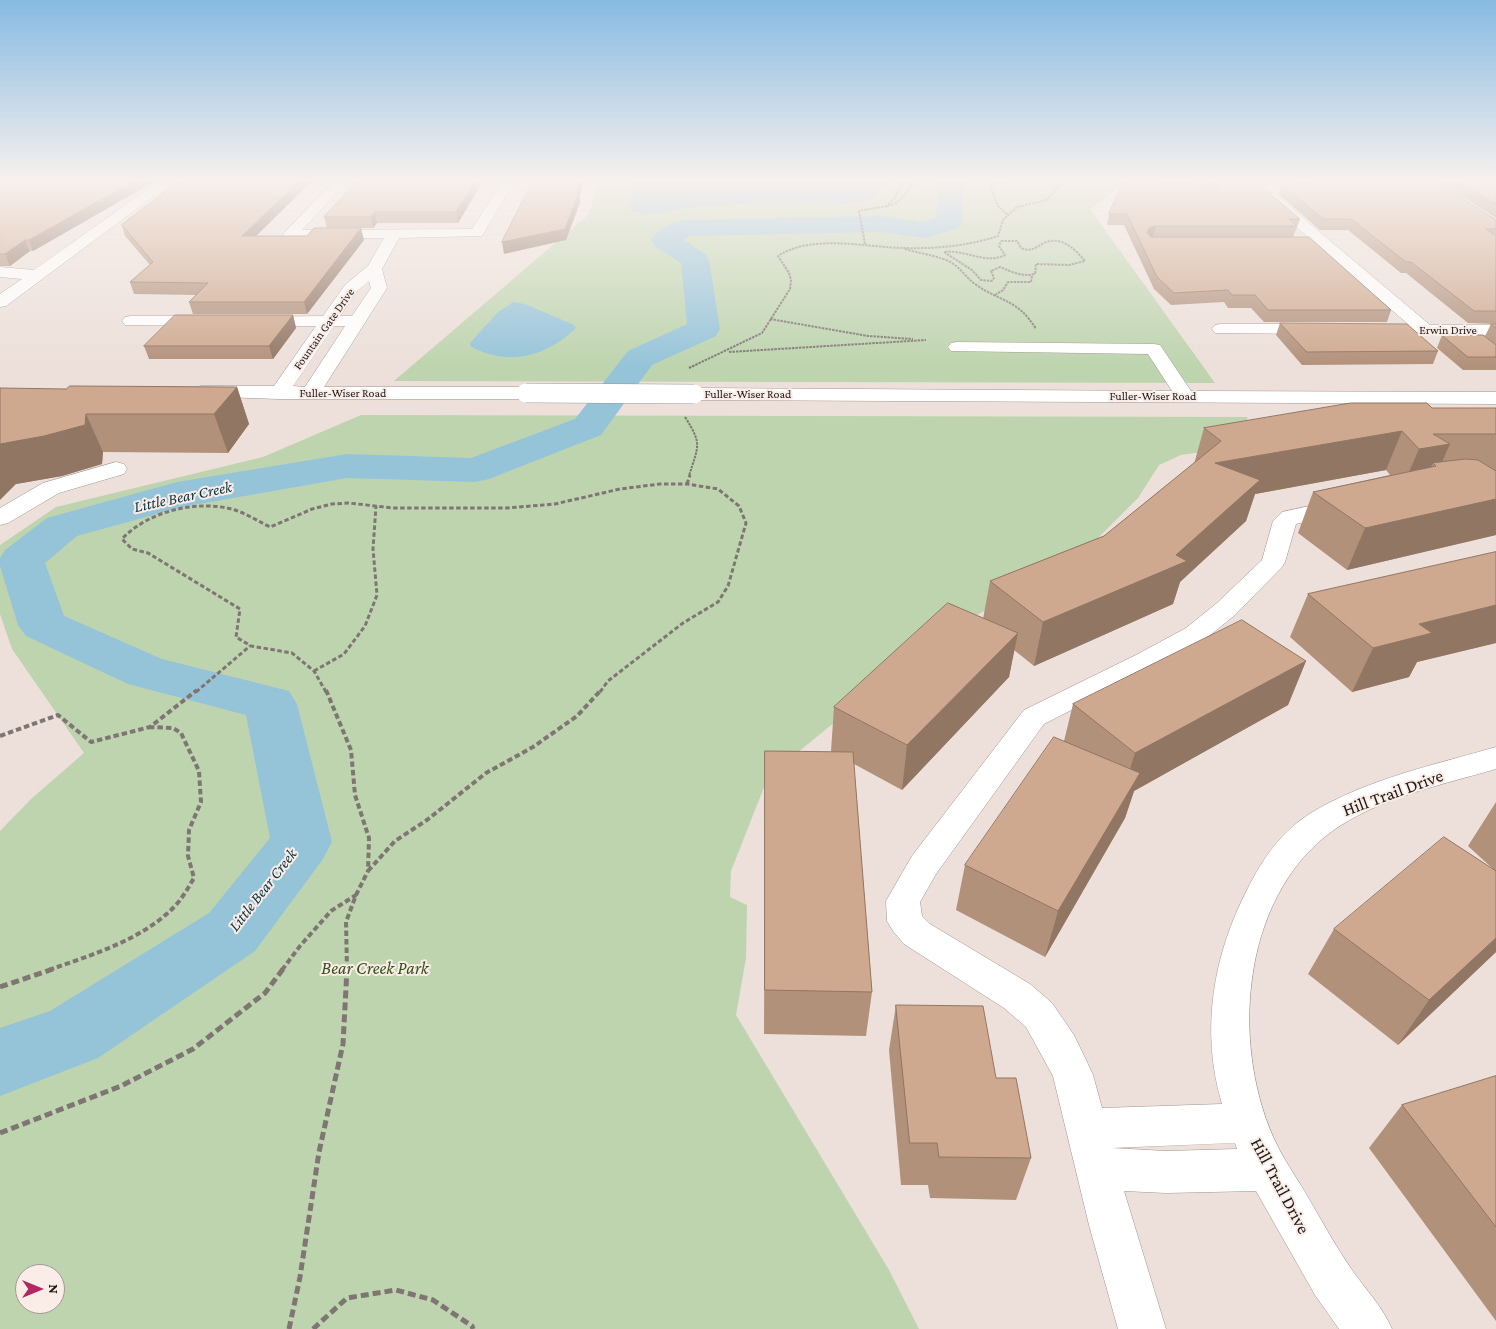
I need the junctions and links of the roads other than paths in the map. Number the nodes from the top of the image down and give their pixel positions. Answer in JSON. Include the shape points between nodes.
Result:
{"nodes":[{"id":1,"x":81,"y":243,"type":"edge"},
{"id":2,"x":388,"y":243,"type":"edge"},
{"id":3,"x":1322,"y":243,"type":"edge"},
{"id":4,"x":374,"y":269,"type":"junction"},
{"id":5,"x":0,"y":272,"type":"edge"},
{"id":6,"x":37,"y":275,"type":"junction"},
{"id":7,"x":0,"y":302,"type":"edge"},
{"id":8,"x":131,"y":321,"type":"dead end"},
{"id":9,"x":220,"y":321,"type":"edge"},
{"id":10,"x":239,"y":321,"type":"edge"},
{"id":11,"x":328,"y":321,"type":"junction"},
{"id":12,"x":358,"y":321,"type":"junction"},
{"id":13,"x":1221,"y":329,"type":"dead end"},
{"id":14,"x":1328,"y":330,"type":"edge"},
{"id":15,"x":1357,"y":330,"type":"edge"},
{"id":16,"x":1426,"y":330,"type":"junction"},
{"id":17,"x":1496,"y":330,"type":"edge"},
{"id":18,"x":957,"y":346,"type":"dead end"},
{"id":19,"x":179,"y":392,"type":"edge"},
{"id":20,"x":279,"y":392,"type":"junction"},
{"id":21,"x":310,"y":393,"type":"junction"},
{"id":22,"x":1185,"y":396,"type":"junction"},
{"id":23,"x":1496,"y":398,"type":"edge"},
{"id":24,"x":116,"y":469,"type":"dead end"},
{"id":25,"x":1371,"y":500,"type":"edge"},
{"id":26,"x":0,"y":518,"type":"edge"},
{"id":27,"x":1496,"y":758,"type":"edge"},
{"id":28,"x":1248,"y":1123,"type":"junction"},
{"id":29,"x":1087,"y":1129,"type":"junction"},
{"id":30,"x":1097,"y":1169,"type":"junction"},
{"id":31,"x":1268,"y":1170,"type":"junction"},
{"id":32,"x":1142,"y":1329,"type":"edge"},
{"id":33,"x":1368,"y":1329,"type":"edge"}],
"edges":[{"from":1,"to":6,"type":"street"},
{"from":2,"to":4,"type":"street","name":"Fountain Gate Drive"},
{"from":3,"to":16,"type":"street"},
{"from":4,"to":11,"type":"street","name":"Fountain Gate Drive","via":[[351,288]]},
{"from":4,"to":12,"type":"street","name":"Fountain Gate Drive","via":[[380,288]]},
{"from":5,"to":6,"type":"street"},
{"from":6,"to":7,"type":"street"},
{"from":8,"to":9,"type":"street"},
{"from":10,"to":11,"type":"street"},
{"from":11,"to":12,"type":"street"},
{"from":11,"to":20,"type":"street","name":"Fountain Gate Drive"},
{"from":12,"to":21,"type":"street","name":"Fountain Gate Drive"},
{"from":13,"to":14,"type":"street"},
{"from":15,"to":16,"type":"street","name":"Erwin Drive"},
{"from":16,"to":17,"type":"street","name":"Erwin Drive"},
{"from":18,"to":22,"type":"street","via":[[1154,349]]},
{"from":19,"to":20,"type":"street","name":"Fuller-Wiser Road"},
{"from":20,"to":21,"type":"street","name":"Fuller-Wiser Road"},
{"from":21,"to":22,"type":"street","name":"Fuller-Wiser Road","bridge":true,"via":[[526,393],[689,402]]},
{"from":22,"to":23,"type":"street","name":"Fuller-Wiser Road"},
{"from":24,"to":26,"type":"street","via":[[51,488]]},
{"from":25,"to":29,"type":"street","via":[[1290,517],[1285,521],[1274,562],[1195,634],[1034,717],[924,865],[902,901],[905,921],[917,934],[1016,996],[1039,1015],[1074,1075]]},
{"from":27,"to":28,"type":"street","name":"Hill Trail Drive","via":[[1376,795],[1346,808],[1300,839],[1280,863],[1257,902],[1232,980],[1228,1038],[1239,1097]]},
{"from":28,"to":29,"type":"street"},
{"from":28,"to":31,"type":"street","name":"Hill Trail Drive"},
{"from":29,"to":30,"type":"street"},
{"from":30,"to":31,"type":"street","via":[[1166,1172]]},
{"from":30,"to":32,"type":"street"},
{"from":31,"to":33,"type":"street","name":"Hill Trail Drive","via":[[1336,1287]]}]}
